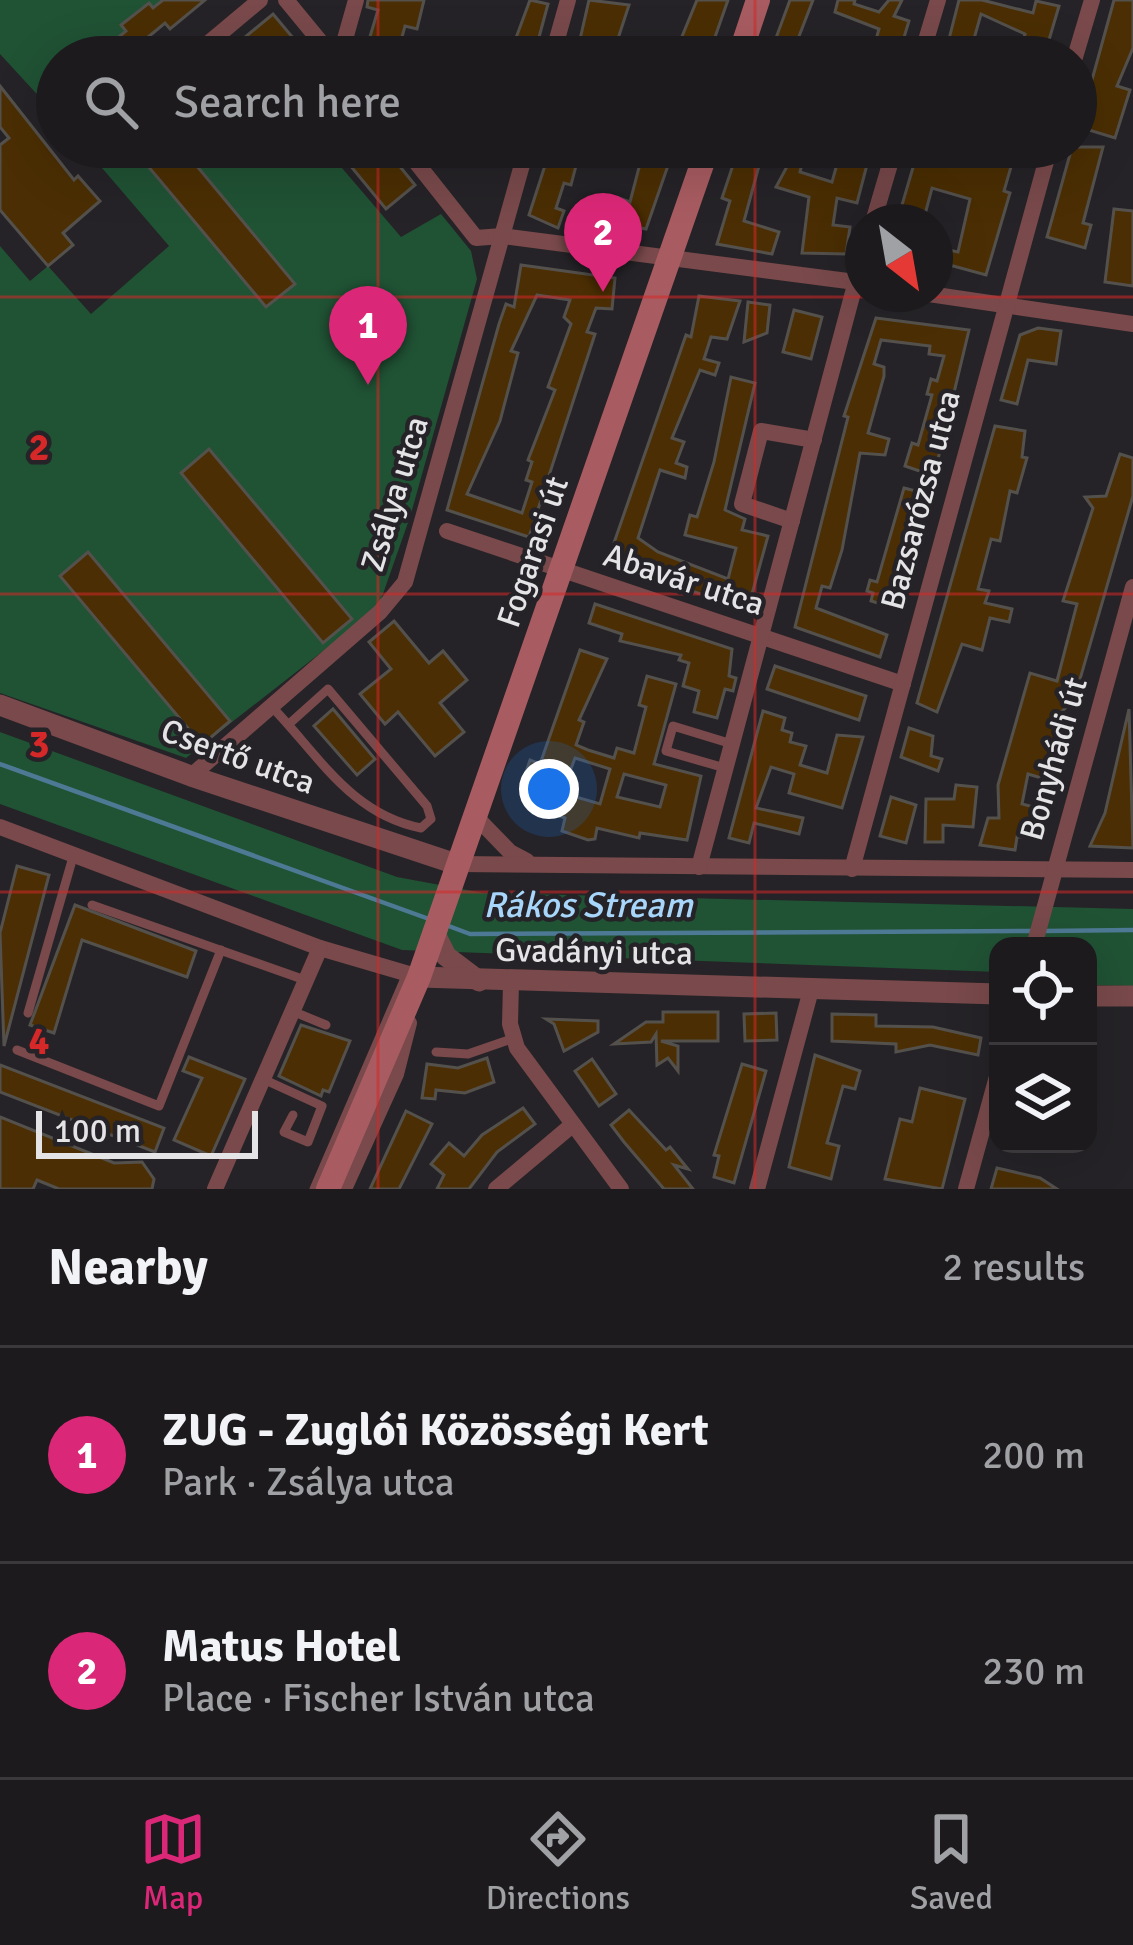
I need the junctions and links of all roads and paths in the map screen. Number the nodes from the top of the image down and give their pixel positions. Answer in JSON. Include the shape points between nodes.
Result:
{"nodes":[{"id":1,"x":260,"y":0,"type":"edge"},
{"id":2,"x":286,"y":0,"type":"edge"},
{"id":3,"x":356,"y":0,"type":"edge"},
{"id":4,"x":568,"y":0,"type":"edge"},
{"id":5,"x":758,"y":0,"type":"edge"},
{"id":6,"x":938,"y":0,"type":"edge"},
{"id":7,"x":1091,"y":0,"type":"edge"},
{"id":8,"x":217,"y":36,"type":"edge"},
{"id":9,"x":318,"y":36,"type":"edge"},
{"id":10,"x":343,"y":36,"type":"edge"},
{"id":11,"x":558,"y":36,"type":"edge"},
{"id":12,"x":746,"y":36,"type":"edge"},
{"id":13,"x":927,"y":36,"type":"edge"},
{"id":14,"x":1081,"y":36,"type":"edge"},
{"id":15,"x":421,"y":168,"type":"edge"},
{"id":16,"x":520,"y":168,"type":"edge"},
{"id":17,"x":701,"y":168,"type":"edge"},
{"id":18,"x":889,"y":168,"type":"edge"},
{"id":19,"x":1044,"y":168,"type":"edge"},
{"id":20,"x":878,"y":204,"type":"edge"},
{"id":21,"x":502,"y":236,"type":"junction"},
{"id":22,"x":670,"y":258,"type":"junction"},
{"id":23,"x":845,"y":280,"type":"edge"},
{"id":24,"x":953,"y":298,"type":"edge"},
{"id":25,"x":1004,"y":307,"type":"junction"},
{"id":26,"x":850,"y":312,"type":"edge"},
{"id":27,"x":1133,"y":324,"type":"edge"},
{"id":28,"x":814,"y":440,"type":"junction"},
{"id":29,"x":792,"y":521,"type":"junction"},
{"id":30,"x":447,"y":531,"type":"dead end"},
{"id":31,"x":560,"y":572,"type":"junction"},
{"id":32,"x":1133,"y":587,"type":"edge"},
{"id":33,"x":760,"y":636,"type":"junction"},
{"id":34,"x":902,"y":684,"type":"junction"},
{"id":35,"x":0,"y":705,"type":"edge"},
{"id":36,"x":270,"y":706,"type":"junction"},
{"id":37,"x":289,"y":724,"type":"junction"},
{"id":38,"x":732,"y":744,"type":"junction"},
{"id":39,"x":725,"y":768,"type":"junction"},
{"id":40,"x":191,"y":776,"type":"junction"},
{"id":41,"x":343,"y":791,"type":"junction"},
{"id":42,"x":476,"y":817,"type":"junction"},
{"id":43,"x":335,"y":825,"type":"junction"},
{"id":44,"x":0,"y":827,"type":"edge"},
{"id":45,"x":73,"y":857,"type":"junction"},
{"id":46,"x":528,"y":861,"type":"junction"},
{"id":47,"x":456,"y":864,"type":"junction"},
{"id":48,"x":699,"y":867,"type":"junction"},
{"id":49,"x":852,"y":869,"type":"junction"},
{"id":50,"x":1054,"y":870,"type":"junction"},
{"id":51,"x":1133,"y":870,"type":"edge"},
{"id":52,"x":92,"y":905,"type":"dead end"},
{"id":53,"x":434,"y":932,"type":"junction"},
{"id":54,"x":1036,"y":937,"type":"edge"},
{"id":55,"x":320,"y":948,"type":"junction"},
{"id":56,"x":220,"y":950,"type":"junction"},
{"id":57,"x":412,"y":977,"type":"junction"},
{"id":58,"x":305,"y":980,"type":"junction"},
{"id":59,"x":479,"y":982,"type":"junction"},
{"id":60,"x":511,"y":983,"type":"junction"},
{"id":61,"x":811,"y":990,"type":"junction"},
{"id":62,"x":989,"y":994,"type":"edge"},
{"id":63,"x":1097,"y":996,"type":"edge"},
{"id":64,"x":1133,"y":997,"type":"edge"},
{"id":65,"x":292,"y":1011,"type":"junction"},
{"id":66,"x":28,"y":1012,"type":"dead end"},
{"id":67,"x":326,"y":1025,"type":"dead end"},
{"id":68,"x":514,"y":1038,"type":"junction"},
{"id":69,"x":17,"y":1050,"type":"dead end"},
{"id":70,"x":436,"y":1052,"type":"dead end"},
{"id":71,"x":262,"y":1079,"type":"junction"},
{"id":72,"x":989,"y":1106,"type":"edge"},
{"id":73,"x":292,"y":1114,"type":"dead end"},
{"id":74,"x":571,"y":1126,"type":"junction"},
{"id":75,"x":215,"y":1189,"type":"edge"},
{"id":76,"x":314,"y":1189,"type":"edge"},
{"id":77,"x":328,"y":1189,"type":"edge"},
{"id":78,"x":344,"y":1189,"type":"edge"},
{"id":79,"x":496,"y":1189,"type":"edge"},
{"id":80,"x":621,"y":1189,"type":"edge"},
{"id":81,"x":757,"y":1189,"type":"edge"},
{"id":82,"x":966,"y":1189,"type":"edge"}],
"edges":[{"from":1,"to":8,"type":"street"},
{"from":2,"to":9,"type":"street"},
{"from":3,"to":10,"type":"street"},
{"from":4,"to":11,"type":"street"},
{"from":5,"to":12,"type":"main road"},
{"from":6,"to":13,"type":"street"},
{"from":7,"to":14,"type":"street"},
{"from":15,"to":21,"type":"street","via":[[476,238]]},
{"from":16,"to":21,"type":"street","name":"Zsálya utca"},
{"from":17,"to":22,"type":"main road","name":"Fogarasi út"},
{"from":18,"to":20,"type":"street"},
{"from":19,"to":25,"type":"street","name":"Bazsarózsa utca"},
{"from":21,"to":22,"type":"street"},
{"from":21,"to":36,"type":"street","name":"Zsálya utca","via":[[405,582]]},
{"from":22,"to":23,"type":"street"},
{"from":22,"to":31,"type":"main road","name":"Fogarasi út"},
{"from":24,"to":25,"type":"street"},
{"from":25,"to":27,"type":"street"},
{"from":25,"to":34,"type":"street","name":"Bazsarózsa utca"},
{"from":26,"to":28,"type":"street"},
{"from":28,"to":29,"type":"street"},
{"from":28,"to":29,"type":"street","via":[[761,431],[743,507]]},
{"from":29,"to":33,"type":"street"},
{"from":30,"to":31,"type":"street","name":"Abavár utca"},
{"from":31,"to":33,"type":"street","name":"Abavár utca"},
{"from":31,"to":42,"type":"main road","name":"Fogarasi út"},
{"from":32,"to":50,"type":"street","name":"Bonyhádi út"},
{"from":33,"to":34,"type":"street","name":"Abavár utca"},
{"from":33,"to":38,"type":"street"},
{"from":34,"to":49,"type":"street","name":"Bazsarózsa utca"},
{"from":35,"to":40,"type":"street","name":"Csertő utca"},
{"from":36,"to":37,"type":"lane"},
{"from":36,"to":40,"type":"street","name":"Zsálya utca"},
{"from":37,"to":41,"type":"lane"},
{"from":37,"to":41,"type":"lane","via":[[328,689],[431,819],[421,828],[393,823]]},
{"from":38,"to":39,"type":"street"},
{"from":38,"to":39,"type":"lane","via":[[673,726],[669,739],[666,751]]},
{"from":39,"to":48,"type":"street"},
{"from":40,"to":43,"type":"street","name":"Csertő utca"},
{"from":41,"to":43,"type":"lane"},
{"from":42,"to":46,"type":"street"},
{"from":42,"to":47,"type":"main road","name":"Fogarasi út"},
{"from":43,"to":47,"type":"street","name":"Csertő utca"},
{"from":44,"to":45,"type":"street","name":"Gvadányi utca"},
{"from":45,"to":55,"type":"street","name":"Gvadányi utca"},
{"from":45,"to":66,"type":"lane"},
{"from":46,"to":47,"type":"street"},
{"from":46,"to":48,"type":"street"},
{"from":47,"to":53,"type":"main road","name":"Fogarasi út"},
{"from":48,"to":49,"type":"street"},
{"from":49,"to":50,"type":"street"},
{"from":50,"to":51,"type":"street"},
{"from":50,"to":54,"type":"street","name":"Bonyhádi út"},
{"from":52,"to":56,"type":"lane"},
{"from":53,"to":57,"type":"main road","name":"Fogarasi út"},
{"from":53,"to":59,"type":"street","via":[[446,956]]},
{"from":55,"to":57,"type":"street","name":"Gvadányi utca"},
{"from":55,"to":58,"type":"street"},
{"from":56,"to":58,"type":"lane"},
{"from":56,"to":69,"type":"lane","via":[[159,1106]]},
{"from":57,"to":59,"type":"street","name":"Gvadányi utca"},
{"from":57,"to":76,"type":"lane"},
{"from":57,"to":77,"type":"main road","name":"Fogarasi út"},
{"from":57,"to":78,"type":"street","name":"Fogarasi út","via":[[397,1074]]},
{"from":58,"to":65,"type":"street"},
{"from":59,"to":60,"type":"street","name":"Gvadányi utca"},
{"from":60,"to":61,"type":"street","name":"Gvadányi utca"},
{"from":60,"to":68,"type":"street"},
{"from":61,"to":62,"type":"street","name":"Gvadányi utca"},
{"from":61,"to":81,"type":"street"},
{"from":63,"to":64,"type":"street"},
{"from":65,"to":67,"type":"lane"},
{"from":65,"to":71,"type":"street"},
{"from":68,"to":70,"type":"lane","via":[[468,1054]]},
{"from":68,"to":74,"type":"street"},
{"from":71,"to":73,"type":"lane","via":[[322,1106],[308,1142],[284,1132]]},
{"from":71,"to":75,"type":"street"},
{"from":72,"to":82,"type":"street"},
{"from":74,"to":79,"type":"street"},
{"from":74,"to":80,"type":"street"}]}
